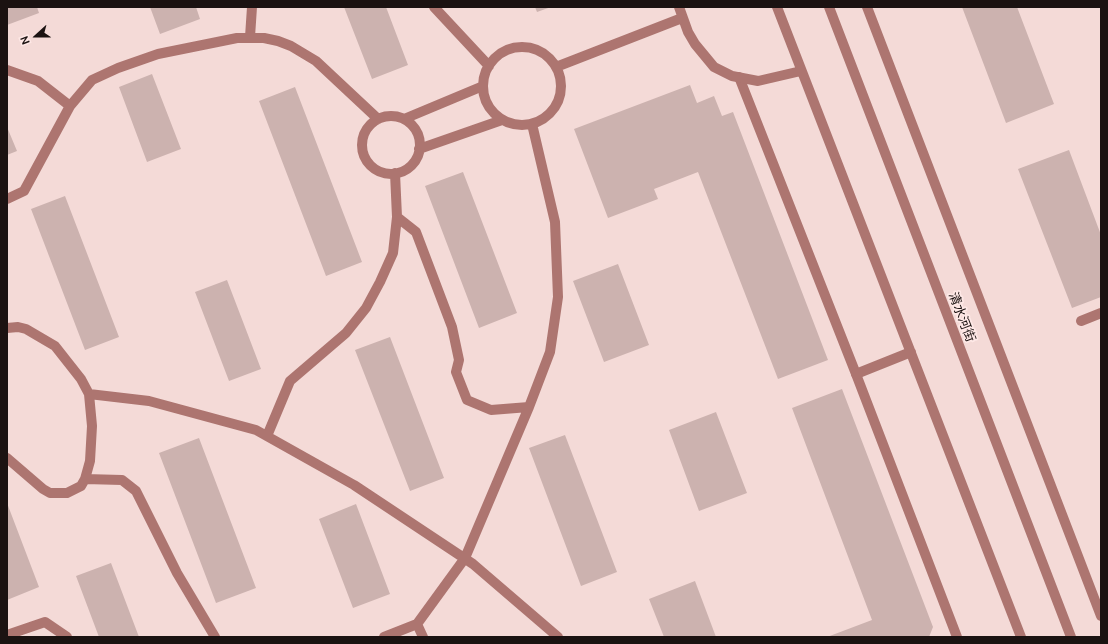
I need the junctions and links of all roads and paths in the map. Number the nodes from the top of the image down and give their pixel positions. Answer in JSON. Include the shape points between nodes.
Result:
{"nodes":[{"id":1,"x":252,"y":7,"type":"edge"},
{"id":2,"x":434,"y":7,"type":"edge"},
{"id":3,"x":679,"y":7,"type":"edge"},
{"id":4,"x":777,"y":7,"type":"edge"},
{"id":5,"x":829,"y":7,"type":"edge"},
{"id":6,"x":867,"y":7,"type":"edge"},
{"id":7,"x":682,"y":18,"type":"junction"},
{"id":8,"x":250,"y":37,"type":"junction"},
{"id":9,"x":488,"y":66,"type":"junction"},
{"id":10,"x":556,"y":68,"type":"junction"},
{"id":11,"x":7,"y":70,"type":"edge"},
{"id":12,"x":801,"y":71,"type":"junction"},
{"id":13,"x":739,"y":77,"type":"junction"},
{"id":14,"x":483,"y":86,"type":"junction"},
{"id":15,"x":70,"y":106,"type":"junction"},
{"id":16,"x":378,"y":119,"type":"junction"},
{"id":17,"x":404,"y":119,"type":"junction"},
{"id":18,"x":502,"y":120,"type":"junction"},
{"id":19,"x":532,"y":124,"type":"junction"},
{"id":20,"x":419,"y":149,"type":"junction"},
{"id":21,"x":395,"y":173,"type":"junction"},
{"id":22,"x":7,"y":199,"type":"edge"},
{"id":23,"x":397,"y":217,"type":"junction"},
{"id":24,"x":1101,"y":313,"type":"edge"},
{"id":25,"x":1081,"y":321,"type":"dead end"},
{"id":26,"x":7,"y":328,"type":"edge"},
{"id":27,"x":910,"y":352,"type":"junction"},
{"id":28,"x":856,"y":374,"type":"junction"},
{"id":29,"x":89,"y":394,"type":"junction"},
{"id":30,"x":529,"y":407,"type":"junction"},
{"id":31,"x":267,"y":436,"type":"junction"},
{"id":32,"x":7,"y":458,"type":"edge"},
{"id":33,"x":85,"y":479,"type":"junction"},
{"id":34,"x":465,"y":558,"type":"junction"},
{"id":35,"x":1101,"y":616,"type":"edge"},
{"id":36,"x":417,"y":624,"type":"junction"},
{"id":37,"x":7,"y":635,"type":"edge"},
{"id":38,"x":67,"y":637,"type":"edge"},
{"id":39,"x":215,"y":637,"type":"edge"},
{"id":40,"x":384,"y":637,"type":"edge"},
{"id":41,"x":422,"y":637,"type":"edge"},
{"id":42,"x":558,"y":637,"type":"edge"},
{"id":43,"x":957,"y":637,"type":"edge"},
{"id":44,"x":1021,"y":637,"type":"edge"},
{"id":45,"x":1071,"y":637,"type":"edge"}],
"edges":[{"from":1,"to":8,"type":"street"},
{"from":2,"to":9,"type":"street"},
{"from":3,"to":7,"type":"street"},
{"from":4,"to":12,"type":"street"},
{"from":5,"to":45,"type":"street","name":"清水河街"},
{"from":6,"to":35,"type":"street"},
{"from":7,"to":10,"type":"street"},
{"from":7,"to":13,"type":"street","via":[[695,44],[714,67]]},
{"from":8,"to":15,"type":"street","via":[[158,54],[118,68],[92,80]]},
{"from":8,"to":16,"type":"street","via":[[278,41],[304,53]]},
{"from":9,"to":10,"type":"street","via":[[503,52],[523,47],[542,53]]},
{"from":9,"to":14,"type":"street"},
{"from":10,"to":19,"type":"street","via":[[561,87],[560,97],[549,115]]},
{"from":11,"to":15,"type":"street","via":[[38,81]]},
{"from":12,"to":13,"type":"street","via":[[758,81]]},
{"from":12,"to":27,"type":"street"},
{"from":13,"to":28,"type":"street"},
{"from":14,"to":17,"type":"street"},
{"from":14,"to":18,"type":"street","via":[[488,106]]},
{"from":15,"to":22,"type":"street","via":[[24,191]]},
{"from":16,"to":17,"type":"street","via":[[395,116]]},
{"from":16,"to":21,"type":"street","via":[[370,124],[362,140],[365,158],[377,170]]},
{"from":17,"to":20,"type":"street","via":[[416,132]]},
{"from":18,"to":19,"type":"street","via":[[522,126]]},
{"from":18,"to":20,"type":"street"},
{"from":19,"to":30,"type":"street","via":[[556,222],[558,297],[550,352]]},
{"from":20,"to":21,"type":"street","via":[[411,165]]},
{"from":21,"to":23,"type":"street"},
{"from":23,"to":30,"type":"street","via":[[416,232],[444,305],[460,360],[456,372],[467,400],[491,410]]},
{"from":23,"to":31,"type":"street","via":[[394,253],[366,308],[346,333],[290,381]]},
{"from":24,"to":25,"type":"street"},
{"from":26,"to":29,"type":"street","via":[[26,329],[55,346],[81,379]]},
{"from":27,"to":28,"type":"street"},
{"from":27,"to":44,"type":"street"},
{"from":28,"to":43,"type":"street"},
{"from":29,"to":31,"type":"street","via":[[149,401],[256,430]]},
{"from":29,"to":33,"type":"street","via":[[92,442]]},
{"from":30,"to":34,"type":"street"},
{"from":31,"to":34,"type":"street","via":[[354,485]]},
{"from":32,"to":33,"type":"street","via":[[50,493],[74,490]]},
{"from":33,"to":39,"type":"street","via":[[122,480],[136,491],[177,573]]},
{"from":34,"to":36,"type":"street"},
{"from":34,"to":42,"type":"street"},
{"from":36,"to":40,"type":"street"},
{"from":36,"to":41,"type":"street"},
{"from":37,"to":38,"type":"street","via":[[45,622]]}]}
